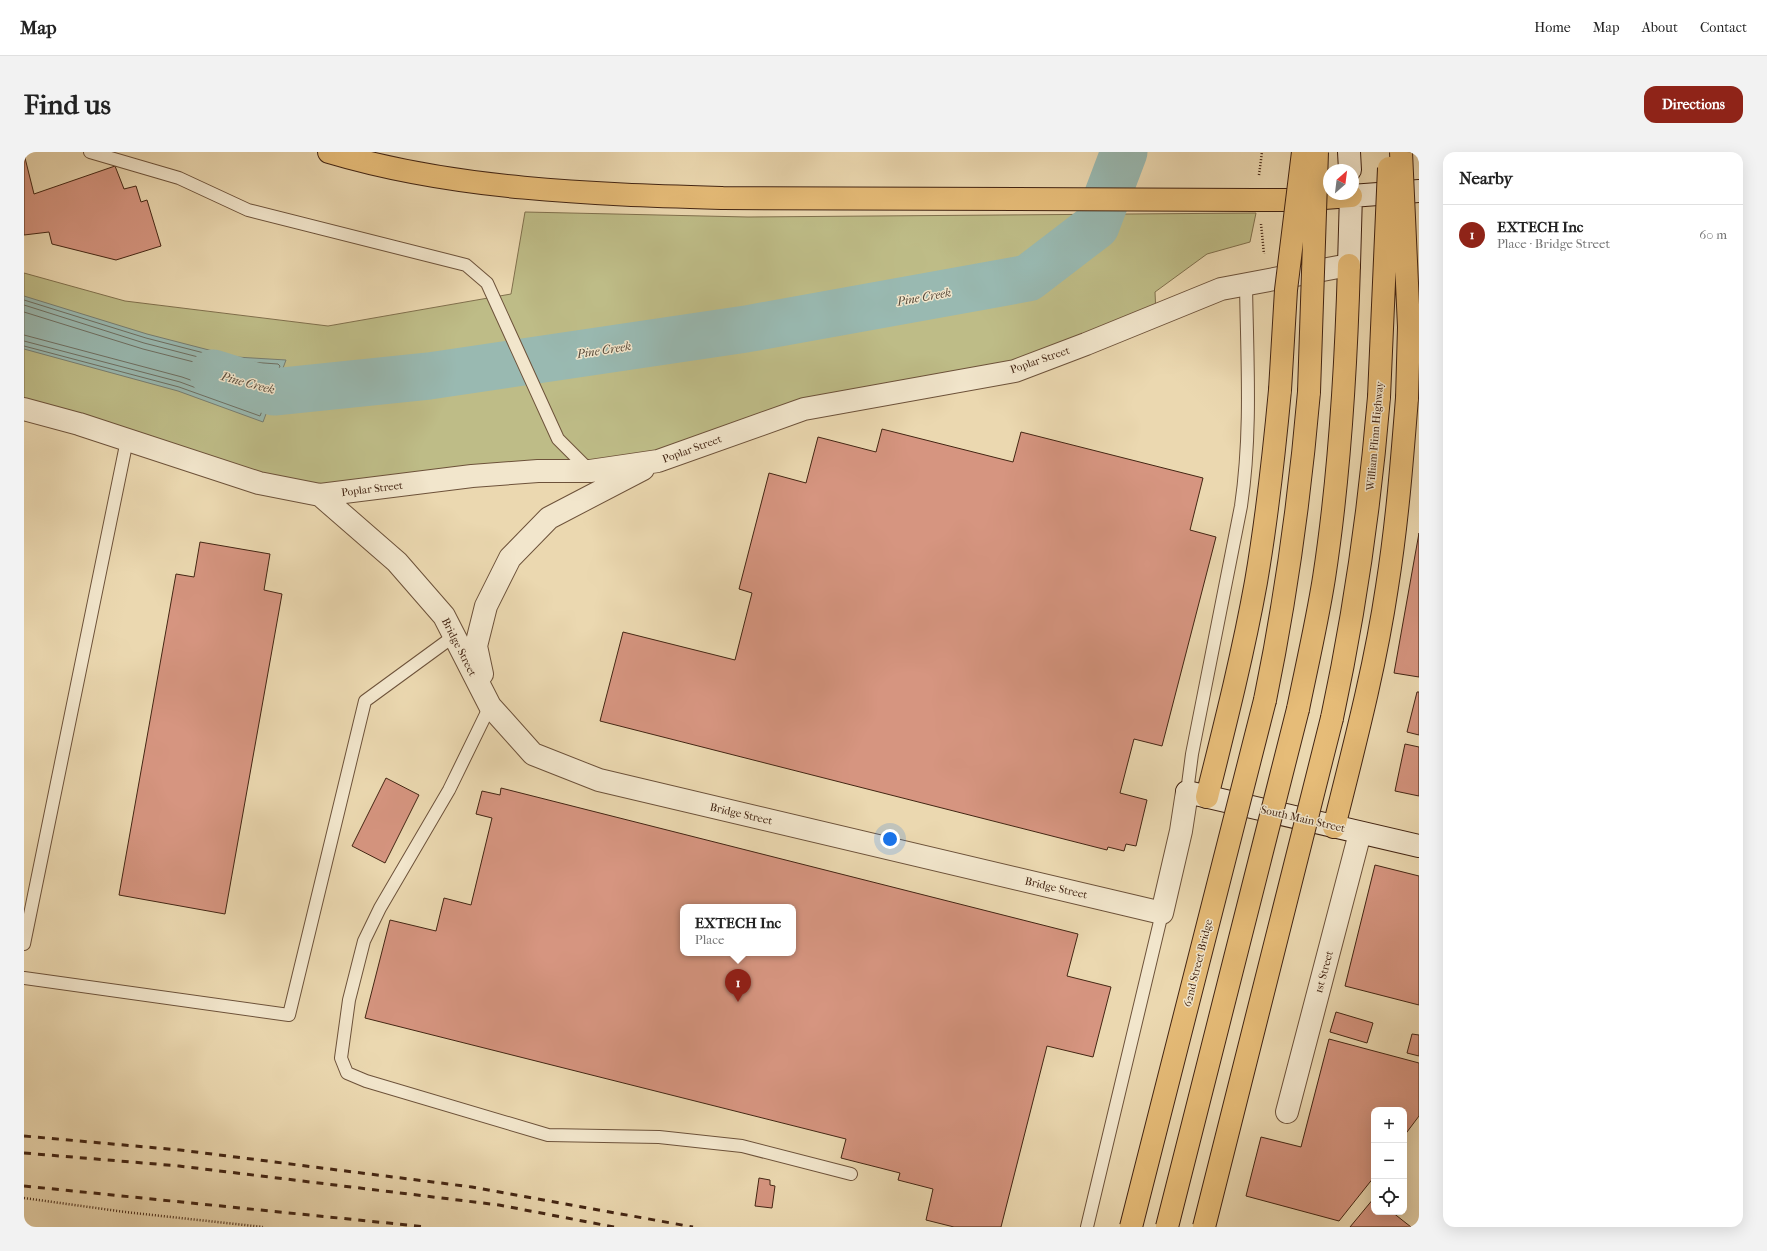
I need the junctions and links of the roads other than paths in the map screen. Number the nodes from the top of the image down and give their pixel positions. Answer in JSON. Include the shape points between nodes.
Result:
{"nodes":[{"id":1,"x":90,"y":152,"type":"edge"},
{"id":2,"x":329,"y":152,"type":"edge"},
{"id":3,"x":1304,"y":152,"type":"edge"},
{"id":4,"x":1317,"y":152,"type":"edge"},
{"id":5,"x":1349,"y":152,"type":"edge"},
{"id":6,"x":1390,"y":152,"type":"edge"},
{"id":7,"x":1401,"y":152,"type":"edge"},
{"id":8,"x":1350,"y":164,"type":"edge"},
{"id":9,"x":1419,"y":191,"type":"edge"},
{"id":10,"x":1359,"y":195,"type":"edge"},
{"id":11,"x":1323,"y":198,"type":"edge"},
{"id":12,"x":1351,"y":200,"type":"edge"},
{"id":13,"x":1349,"y":265,"type":"junction"},
{"id":14,"x":1246,"y":284,"type":"junction"},
{"id":15,"x":24,"y":409,"type":"edge"},
{"id":16,"x":126,"y":440,"type":"junction"},
{"id":17,"x":658,"y":461,"type":"junction"},
{"id":18,"x":590,"y":471,"type":"junction"},
{"id":19,"x":320,"y":495,"type":"junction"},
{"id":20,"x":454,"y":636,"type":"junction"},
{"id":21,"x":490,"y":706,"type":"junction"},
{"id":22,"x":1197,"y":794,"type":"junction"},
{"id":23,"x":1334,"y":827,"type":"junction"},
{"id":24,"x":1360,"y":833,"type":"junction"},
{"id":25,"x":1419,"y":846,"type":"edge"},
{"id":26,"x":1162,"y":913,"type":"junction"},
{"id":27,"x":24,"y":944,"type":"edge"},
{"id":28,"x":24,"y":978,"type":"edge"},
{"id":29,"x":1287,"y":1112,"type":"dead end"},
{"id":30,"x":851,"y":1174,"type":"dead end"},
{"id":31,"x":1087,"y":1227,"type":"edge"},
{"id":32,"x":1132,"y":1227,"type":"edge"},
{"id":33,"x":1167,"y":1227,"type":"edge"},
{"id":34,"x":1204,"y":1227,"type":"edge"}],
"edges":[{"from":1,"to":18,"type":"lane","via":[[179,178],[248,210],[466,265],[487,283],[558,439]]},
{"from":2,"to":11,"type":"highway","via":[[458,180],[573,192],[723,198],[1297,200]]},
{"from":3,"to":22,"type":"highway","bridge":true,"via":[[1286,290],[1274,454],[1256,581],[1231,702]]},
{"from":4,"to":32,"type":"highway","name":"62nd Street Bridge","bridge":true,"via":[[1308,392],[1302,470],[1280,626],[1265,700]]},
{"from":5,"to":8,"type":"street"},
{"from":6,"to":34,"type":"highway","name":"William Flinn Highway","bridge":true,"via":[[1379,397],[1372,478],[1349,639],[1332,718]]},
{"from":7,"to":23,"type":"highway","bridge":true,"via":[[1409,327],[1402,462],[1387,588],[1362,717]]},
{"from":9,"to":10,"type":"street"},
{"from":12,"to":13,"type":"street"},
{"from":13,"to":14,"type":"street","name":"Poplar Street"},
{"from":13,"to":33,"type":"highway","bridge":true,"via":[[1345,376],[1333,512],[1324,579],[1298,709]]},
{"from":14,"to":17,"type":"street","name":"Poplar Street","via":[[1199,297],[1015,371],[804,409]]},
{"from":14,"to":22,"type":"lane","via":[[1246,474],[1192,754]]},
{"from":15,"to":16,"type":"street","name":"Poplar Street"},
{"from":16,"to":19,"type":"street","name":"Poplar Street","via":[[259,483]]},
{"from":16,"to":27,"type":"lane"},
{"from":17,"to":18,"type":"street","name":"Poplar Street"},
{"from":17,"to":21,"type":"street","via":[[549,518],[510,558],[486,606],[476,646]]},
{"from":18,"to":19,"type":"street","name":"Poplar Street","via":[[538,471],[472,476]]},
{"from":19,"to":20,"type":"street","name":"Bridge Street","via":[[397,562],[444,616]]},
{"from":20,"to":21,"type":"street","name":"Bridge Street"},
{"from":20,"to":28,"type":"lane","via":[[365,701],[289,1015]]},
{"from":21,"to":26,"type":"street","name":"Bridge Street","via":[[533,754],[599,780]]},
{"from":21,"to":30,"type":"lane","via":[[449,790],[380,908],[364,941],[349,1000],[340,1058],[347,1073],[366,1081],[548,1135],[659,1137],[742,1146]]},
{"from":22,"to":23,"type":"street","name":"South Main Street"},
{"from":22,"to":26,"type":"street","via":[[1181,831]]},
{"from":23,"to":24,"type":"street","name":"South Main Street"},
{"from":24,"to":25,"type":"street","name":"South Main Street"},
{"from":24,"to":29,"type":"street","name":"1st Street"},
{"from":26,"to":31,"type":"lane"}]}
